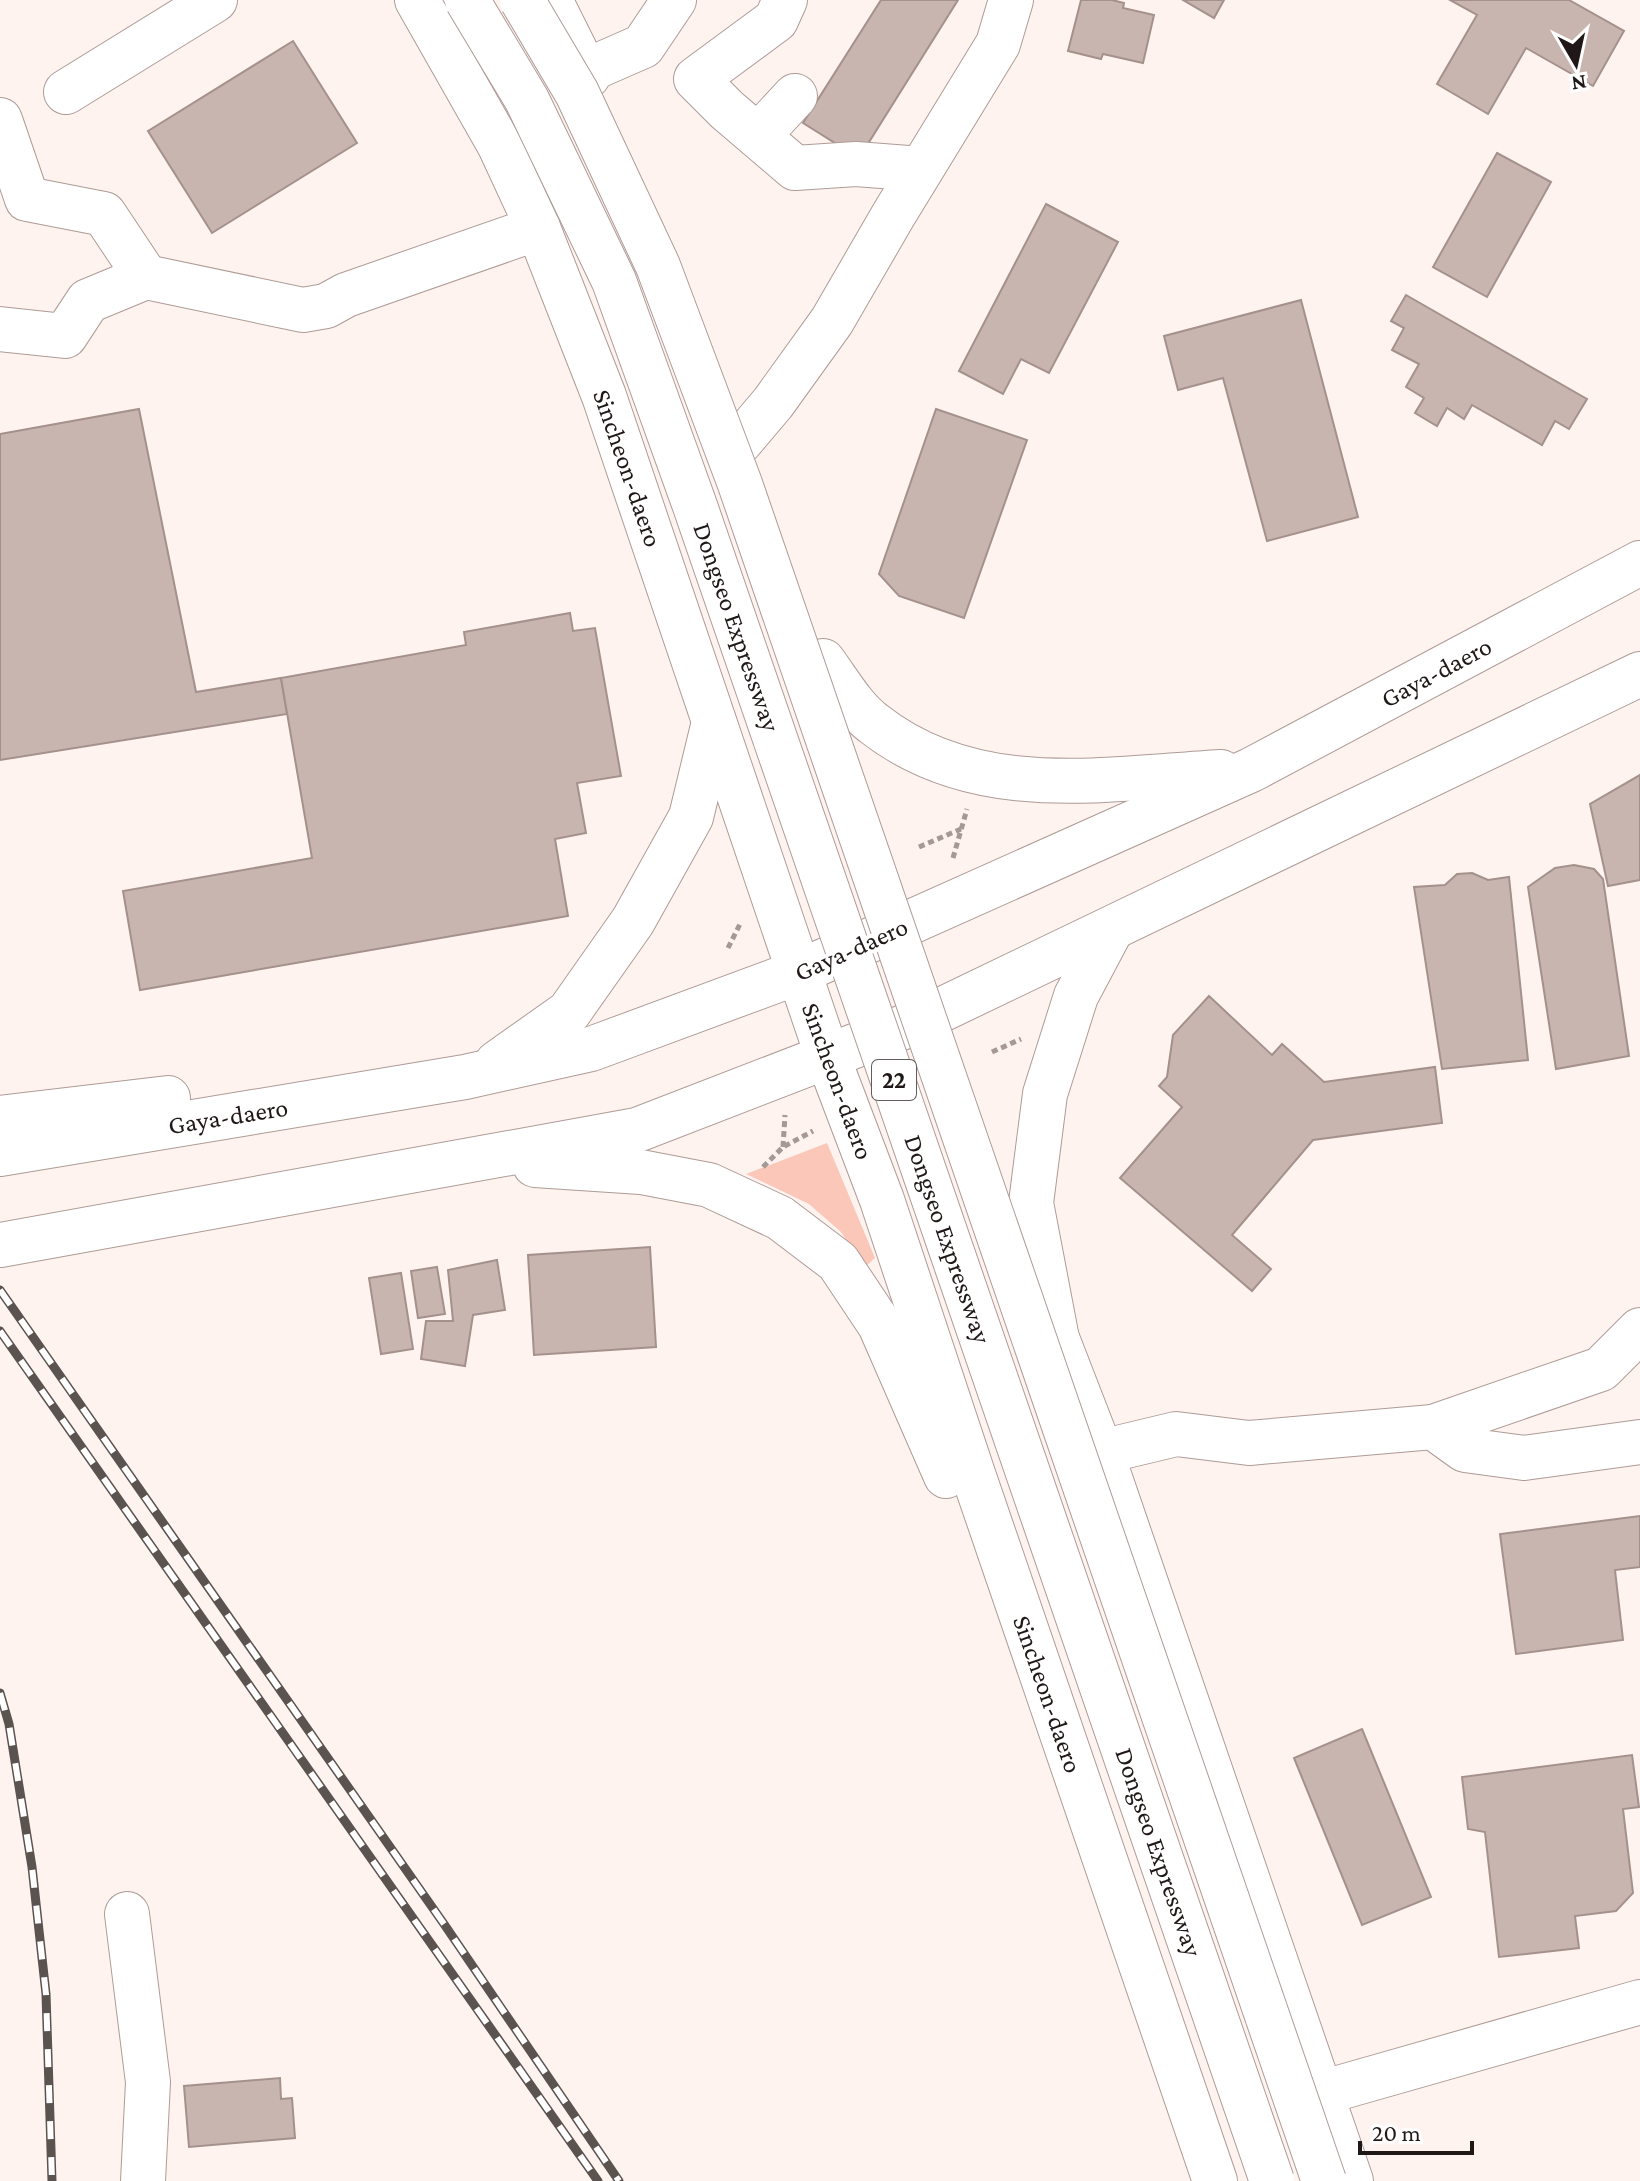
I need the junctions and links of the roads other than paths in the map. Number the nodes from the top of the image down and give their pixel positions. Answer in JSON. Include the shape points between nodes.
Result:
{"nodes":[{"id":1,"x":215,"y":0,"type":"edge"},
{"id":2,"x":417,"y":0,"type":"edge"},
{"id":3,"x":467,"y":0,"type":"edge"},
{"id":4,"x":522,"y":0,"type":"edge"},
{"id":5,"x":550,"y":0,"type":"edge"},
{"id":6,"x":674,"y":0,"type":"edge"},
{"id":7,"x":785,"y":0,"type":"edge"},
{"id":8,"x":1011,"y":0,"type":"edge"},
{"id":9,"x":586,"y":71,"type":"junction"},
{"id":10,"x":66,"y":92,"type":"dead end"},
{"id":11,"x":795,"y":96,"type":"dead end"},
{"id":12,"x":0,"y":120,"type":"edge"},
{"id":13,"x":758,"y":136,"type":"junction"},
{"id":14,"x":921,"y":169,"type":"junction"},
{"id":15,"x":14,"y":207,"type":"edge"},
{"id":16,"x":538,"y":228,"type":"junction"},
{"id":17,"x":146,"y":277,"type":"junction"},
{"id":18,"x":0,"y":329,"type":"edge"},
{"id":19,"x":740,"y":442,"type":"junction"},
{"id":20,"x":1640,"y":563,"type":"edge"},
{"id":21,"x":823,"y":661,"type":"junction"},
{"id":22,"x":1640,"y":674,"type":"edge"},
{"id":23,"x":714,"y":722,"type":"junction"},
{"id":24,"x":1251,"y":770,"type":"junction"},
{"id":25,"x":911,"y":922,"type":"junction"},
{"id":26,"x":1111,"y":930,"type":"junction"},
{"id":27,"x":799,"y":972,"type":"junction"},
{"id":28,"x":941,"y":1011,"type":"junction"},
{"id":29,"x":827,"y":1055,"type":"junction"},
{"id":30,"x":465,"y":1077,"type":"junction"},
{"id":31,"x":0,"y":1118,"type":"edge"},
{"id":32,"x":0,"y":1154,"type":"edge"},
{"id":33,"x":459,"y":1161,"type":"junction"},
{"id":34,"x":0,"y":1245,"type":"edge"},
{"id":35,"x":0,"y":1275,"type":"edge"},
{"id":36,"x":1640,"y":1330,"type":"edge"},
{"id":37,"x":1058,"y":1345,"type":"junction"},
{"id":38,"x":1433,"y":1427,"type":"junction"},
{"id":39,"x":1640,"y":1442,"type":"edge"},
{"id":40,"x":1101,"y":1452,"type":"junction"},
{"id":41,"x":1011,"y":1584,"type":"junction"},
{"id":42,"x":127,"y":1914,"type":"dead end"},
{"id":43,"x":1640,"y":2002,"type":"edge"},
{"id":44,"x":1321,"y":2093,"type":"junction"},
{"id":45,"x":143,"y":2181,"type":"edge"},
{"id":46,"x":1215,"y":2181,"type":"edge"},
{"id":47,"x":1272,"y":2181,"type":"edge"},
{"id":48,"x":1324,"y":2181,"type":"edge"},
{"id":49,"x":1351,"y":2181,"type":"edge"}],
"edges":[{"from":1,"to":10,"type":"main road"},
{"from":2,"to":16,"type":"main road","name":"Sincheon-daero","via":[[500,146]]},
{"from":3,"to":47,"type":"main road","name":"Dongseo Expressway","number":"22","bridge":true,"via":[[527,100],[614,281]]},
{"from":4,"to":48,"type":"main road","name":"Dongseo Expressway","number":"22","bridge":true,"via":[[577,93],[658,266],[740,484]]},
{"from":5,"to":9,"type":"main road"},
{"from":6,"to":9,"type":"main road","via":[[643,46]]},
{"from":7,"to":13,"type":"main road","via":[[776,20],[696,79]]},
{"from":8,"to":14,"type":"main road","via":[[998,44]]},
{"from":9,"to":19,"type":"main road","via":[[668,245]]},
{"from":11,"to":13,"type":"main road"},
{"from":12,"to":15,"type":"main road"},
{"from":13,"to":14,"type":"main road","via":[[795,168],[856,164]]},
{"from":14,"to":19,"type":"main road","via":[[832,321]]},
{"from":15,"to":17,"type":"main road","via":[[104,214]]},
{"from":16,"to":17,"type":"main road","via":[[303,310]]},
{"from":16,"to":23,"type":"main road","name":"Sincheon-daero","via":[[604,396]]},
{"from":17,"to":18,"type":"main road","via":[[88,301],[65,336]]},
{"from":19,"to":21,"type":"main road"},
{"from":20,"to":24,"type":"main road","name":"Gaya-daero"},
{"from":21,"to":24,"type":"main road","via":[[870,721],[910,749],[954,767],[1002,779],[1070,782]]},
{"from":21,"to":25,"type":"main road"},
{"from":22,"to":26,"type":"main road"},
{"from":23,"to":27,"type":"main road","name":"Sincheon-daero"},
{"from":23,"to":30,"type":"main road","via":[[691,817],[633,921],[569,1012],[494,1065]]},
{"from":24,"to":25,"type":"main road","name":"Gaya-daero"},
{"from":25,"to":27,"type":"main road","name":"Gaya-daero"},
{"from":25,"to":28,"type":"main road"},
{"from":26,"to":28,"type":"main road"},
{"from":26,"to":37,"type":"main road","via":[[1076,996],[1045,1094],[1031,1203]]},
{"from":27,"to":29,"type":"main road","name":"Sincheon-daero"},
{"from":27,"to":30,"type":"main road","name":"Gaya-daero","via":[[591,1049]]},
{"from":28,"to":29,"type":"main road"},
{"from":28,"to":37,"type":"main road"},
{"from":29,"to":33,"type":"main road","via":[[637,1130]]},
{"from":29,"to":41,"type":"main road","name":"Sincheon-daero","via":[[882,1200]]},
{"from":30,"to":31,"type":"main road","via":[[241,1090]]},
{"from":30,"to":32,"type":"main road","name":"Gaya-daero"},
{"from":33,"to":34,"type":"main road"},
{"from":33,"to":35,"type":"main road"},
{"from":33,"to":41,"type":"main road","via":[[641,1172],[709,1185],[780,1218],[838,1262],[880,1325],[959,1505]]},
{"from":36,"to":38,"type":"main road","via":[[1601,1369]]},
{"from":37,"to":40,"type":"main road"},
{"from":38,"to":39,"type":"main road","via":[[1465,1450],[1524,1458]]},
{"from":38,"to":40,"type":"main road","via":[[1249,1443],[1176,1434]]},
{"from":40,"to":44,"type":"main road"},
{"from":41,"to":46,"type":"main road","name":"Sincheon-daero"},
{"from":42,"to":45,"type":"main road","via":[[148,2082]]},
{"from":43,"to":44,"type":"main road"},
{"from":44,"to":49,"type":"main road"}]}
